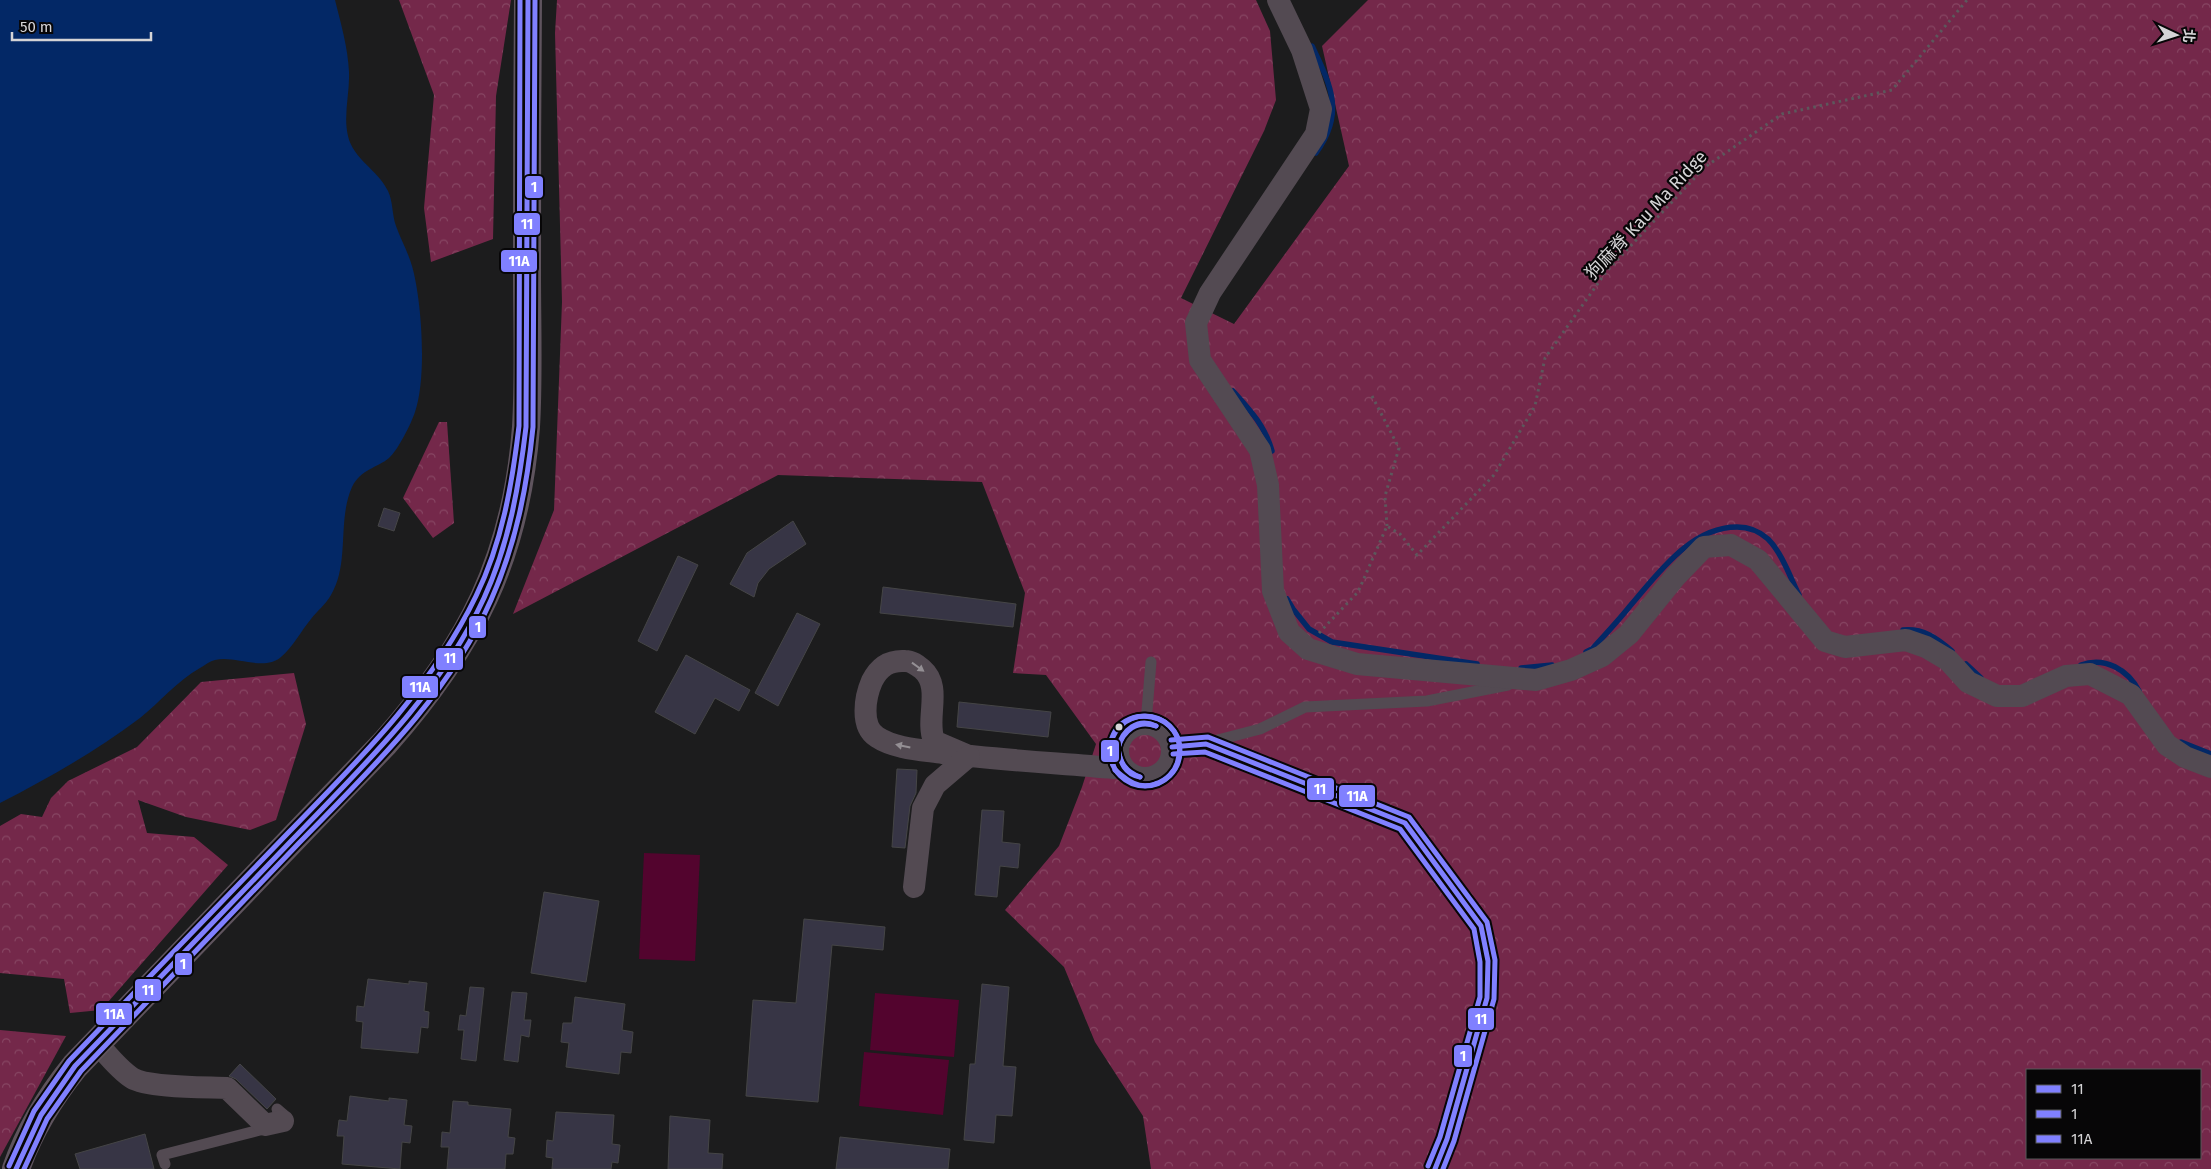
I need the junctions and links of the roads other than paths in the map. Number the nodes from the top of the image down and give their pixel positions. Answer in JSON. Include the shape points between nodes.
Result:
{"nodes":[{"id":1,"x":528,"y":0,"type":"edge"},
{"id":2,"x":1278,"y":0,"type":"edge"},
{"id":3,"x":1151,"y":662,"type":"dead end"},
{"id":4,"x":1536,"y":680,"type":"junction"},
{"id":5,"x":1146,"y":723,"type":"junction"},
{"id":6,"x":1206,"y":744,"type":"junction"},
{"id":7,"x":1172,"y":747,"type":"junction"},
{"id":8,"x":969,"y":756,"type":"junction"},
{"id":9,"x":1120,"y":764,"type":"junction"},
{"id":10,"x":2211,"y":767,"type":"edge"},
{"id":11,"x":914,"y":887,"type":"dead end"},
{"id":12,"x":96,"y":1042,"type":"junction"},
{"id":13,"x":280,"y":1115,"type":"joint"},
{"id":14,"x":165,"y":1164,"type":"dead end"},
{"id":15,"x":16,"y":1169,"type":"edge"},
{"id":16,"x":1435,"y":1169,"type":"edge"}],
"edges":[{"from":1,"to":12,"type":"main road","via":[[526,426],[514,511],[491,583],[458,649],[409,716]]},
{"from":2,"to":4,"type":"street","via":[[1302,50],[1321,109],[1316,134],[1210,293],[1196,323],[1200,360],[1260,450],[1268,485],[1276,599],[1289,632],[1308,649],[1358,664]]},
{"from":3,"to":5,"type":"lane"},
{"from":4,"to":6,"type":"lane","via":[[1427,701],[1305,708],[1260,729]]},
{"from":4,"to":10,"type":"street","via":[[1571,670],[1602,656],[1629,634],[1675,576],[1704,547],[1731,545],[1758,560],[1825,641],[1845,647],[1906,640],[1948,660],[1968,682],[1997,696],[2022,696],[2066,676],[2090,674],[2131,695],[2167,745],[2185,757]]},
{"from":5,"to":7,"type":"street","via":[[1163,730]]},
{"from":5,"to":9,"type":"street","via":[[1130,727],[1124,733],[1117,748]]},
{"from":6,"to":7,"type":"street"},
{"from":6,"to":16,"type":"street","via":[[1405,823],[1481,926],[1488,960],[1488,998],[1448,1139]]},
{"from":7,"to":9,"type":"street","via":[[1172,756],[1164,770],[1149,778],[1133,776]]},
{"from":8,"to":8,"type":"street","one_way":true,"via":[[910,748],[876,737],[867,722],[865,704],[869,688],[883,666],[906,661],[924,670],[933,689],[930,731],[934,741]]},
{"from":8,"to":9,"type":"street","via":[[1114,768]]},
{"from":8,"to":11,"type":"street","via":[[935,784],[923,808]]},
{"from":12,"to":13,"type":"street","via":[[119,1068],[135,1080],[228,1088],[265,1125]]},
{"from":12,"to":15,"type":"main road","via":[[46,1105]]},
{"from":13,"to":14,"type":"lane","via":[[260,1130],[162,1154]]}]}
